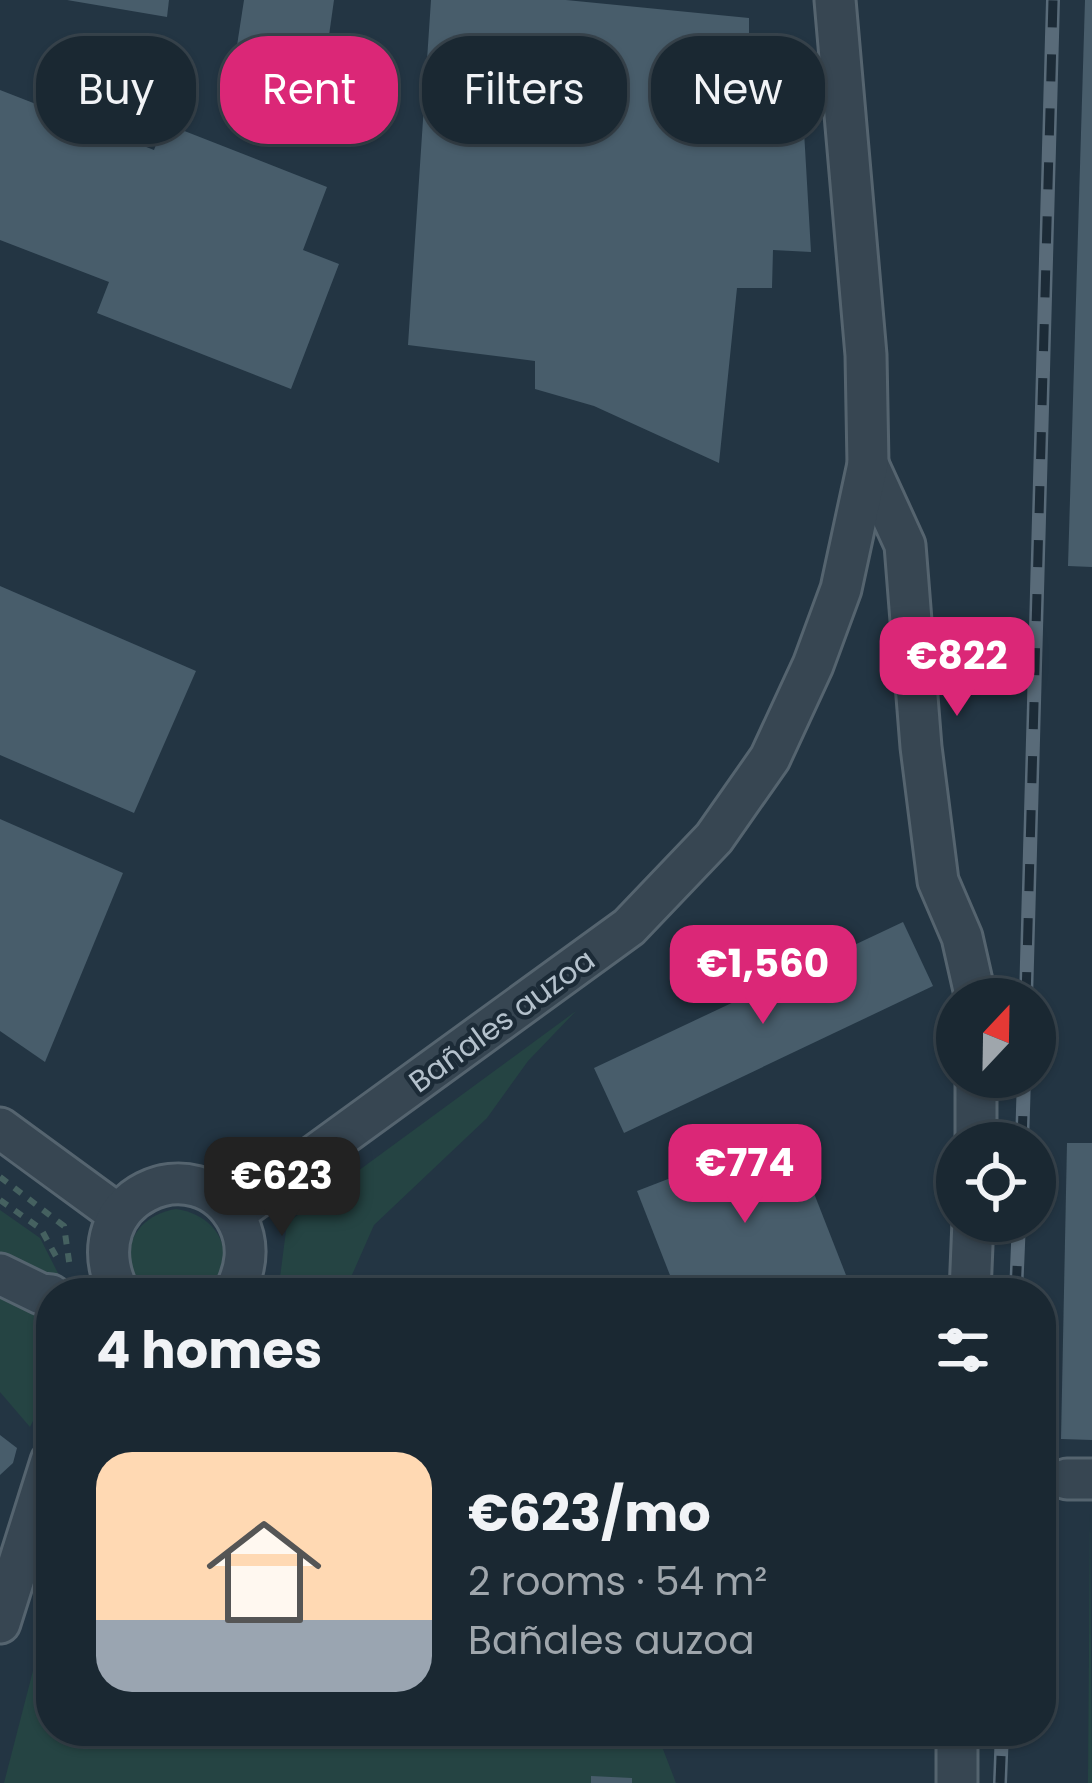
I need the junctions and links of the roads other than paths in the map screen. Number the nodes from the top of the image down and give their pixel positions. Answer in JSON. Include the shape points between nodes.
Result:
{"nodes":[{"id":1,"x":835,"y":0,"type":"edge"},
{"id":2,"x":868,"y":464,"type":"junction"},
{"id":3,"x":971,"y":978,"type":"edge"},
{"id":4,"x":0,"y":1128,"type":"edge"},
{"id":5,"x":234,"y":1214,"type":"junction"},
{"id":6,"x":118,"y":1215,"type":"junction"},
{"id":7,"x":972,"y":1242,"type":"edge"},
{"id":8,"x":0,"y":1274,"type":"edge"},
{"id":9,"x":88,"y":1278,"type":"edge"},
{"id":10,"x":242,"y":1278,"type":"edge"},
{"id":11,"x":971,"y":1278,"type":"edge"},
{"id":12,"x":36,"y":1292,"type":"edge"},
{"id":13,"x":36,"y":1484,"type":"edge"},
{"id":14,"x":15,"y":1515,"type":"edge"},
{"id":15,"x":8,"y":1565,"type":"edge"},
{"id":16,"x":0,"y":1622,"type":"edge"},
{"id":17,"x":957,"y":1746,"type":"edge"},
{"id":18,"x":957,"y":1783,"type":"edge"}],
"edges":[{"from":1,"to":2,"type":"street","name":"Bañales auzoa"},
{"from":2,"to":3,"type":"street","name":"Bañales auzoa","via":[[905,545],[938,881]]},
{"from":2,"to":5,"type":"street","name":"Bañales auzoa","via":[[841,589],[814,665],[770,758],[714,838],[629,928]]},
{"from":4,"to":6,"type":"street"},
{"from":5,"to":6,"type":"street","via":[[204,1190],[166,1184]]},
{"from":5,"to":10,"type":"street","via":[[246,1254]]},
{"from":6,"to":9,"type":"street","via":[[107,1255]]},
{"from":7,"to":11,"type":"street"},
{"from":8,"to":12,"type":"street"},
{"from":13,"to":14,"type":"street"},
{"from":14,"to":15,"type":"street"},
{"from":15,"to":16,"type":"street"},
{"from":17,"to":18,"type":"street"}]}
